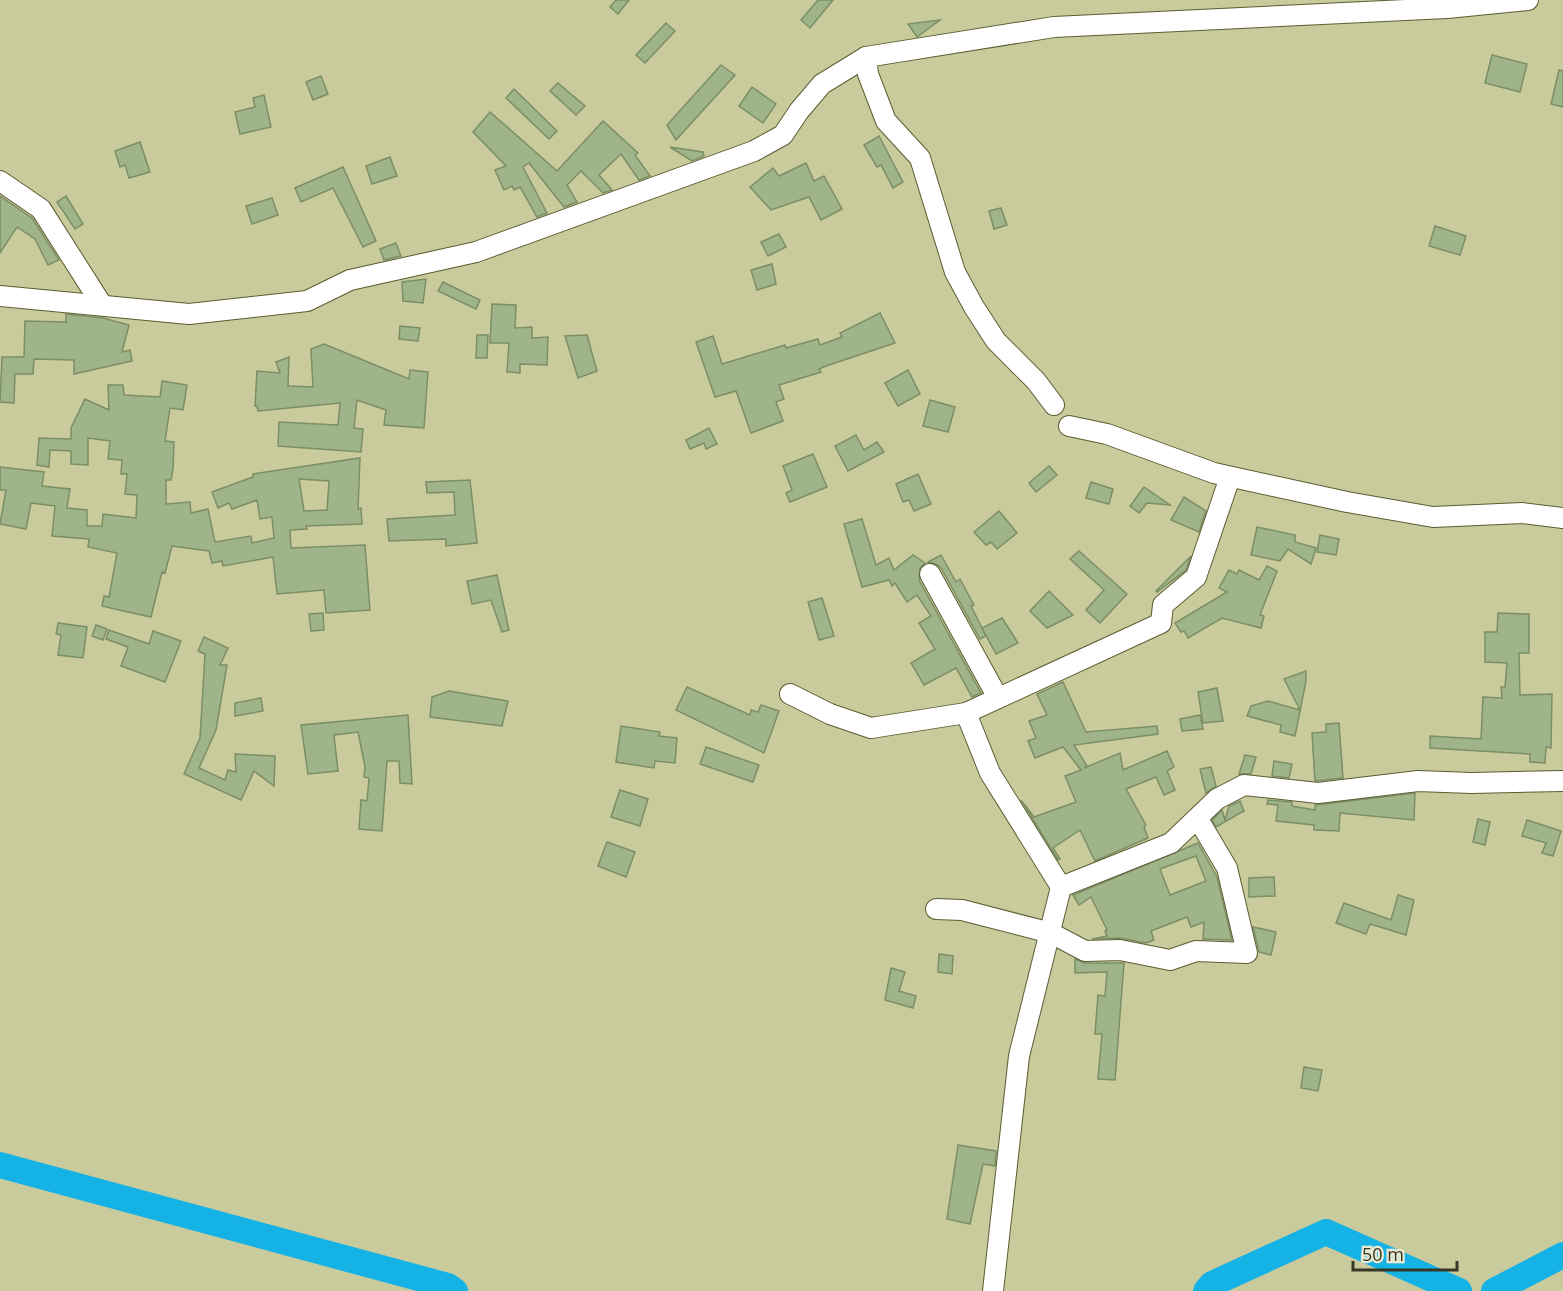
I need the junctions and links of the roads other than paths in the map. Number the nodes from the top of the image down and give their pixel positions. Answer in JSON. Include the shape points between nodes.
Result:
{"nodes":[{"id":1,"x":1519,"y":0,"type":"edge"},
{"id":2,"x":866,"y":57,"type":"junction"},
{"id":3,"x":0,"y":181,"type":"edge"},
{"id":4,"x":0,"y":296,"type":"edge"},
{"id":5,"x":102,"y":305,"type":"junction"},
{"id":6,"x":1054,"y":405,"type":"dead end"},
{"id":7,"x":1069,"y":426,"type":"dead end"},
{"id":8,"x":1230,"y":477,"type":"junction"},
{"id":9,"x":1563,"y":518,"type":"edge"},
{"id":10,"x":930,"y":574,"type":"dead end"},
{"id":11,"x":790,"y":693,"type":"dead end"},
{"id":12,"x":998,"y":698,"type":"junction"},
{"id":13,"x":966,"y":713,"type":"junction"},
{"id":14,"x":1563,"y":781,"type":"edge"},
{"id":15,"x":1198,"y":819,"type":"junction"},
{"id":16,"x":1060,"y":887,"type":"junction"},
{"id":17,"x":936,"y":909,"type":"dead end"},
{"id":18,"x":1051,"y":933,"type":"junction"},
{"id":19,"x":993,"y":1291,"type":"edge"}],
"edges":[{"from":1,"to":2,"type":"street","via":[[1447,8],[1054,27]]},
{"from":2,"to":5,"type":"street","via":[[822,84],[783,135],[754,151],[476,252],[350,280],[307,301],[189,314]]},
{"from":2,"to":6,"type":"street","via":[[868,74],[886,121],[920,158],[955,272],[996,341]]},
{"from":3,"to":5,"type":"street","via":[[41,210]]},
{"from":4,"to":5,"type":"street"},
{"from":7,"to":8,"type":"street","via":[[1107,434]]},
{"from":8,"to":9,"type":"street","via":[[1433,517],[1522,513]]},
{"from":8,"to":12,"type":"street","via":[[1196,577],[1163,605],[1161,623]]},
{"from":10,"to":12,"type":"street"},
{"from":11,"to":13,"type":"street","via":[[830,714],[871,728]]},
{"from":12,"to":13,"type":"street"},
{"from":13,"to":16,"type":"street","via":[[990,773]]},
{"from":14,"to":15,"type":"street","via":[[1418,781],[1318,793],[1244,785],[1217,799]]},
{"from":15,"to":16,"type":"street","via":[[1171,843]]},
{"from":15,"to":18,"type":"street","via":[[1227,868],[1247,953],[1196,951],[1170,960],[1120,950],[1085,951]]},
{"from":16,"to":18,"type":"street"},
{"from":17,"to":18,"type":"street","via":[[962,910]]},
{"from":18,"to":19,"type":"street","via":[[1019,1056]]}]}
